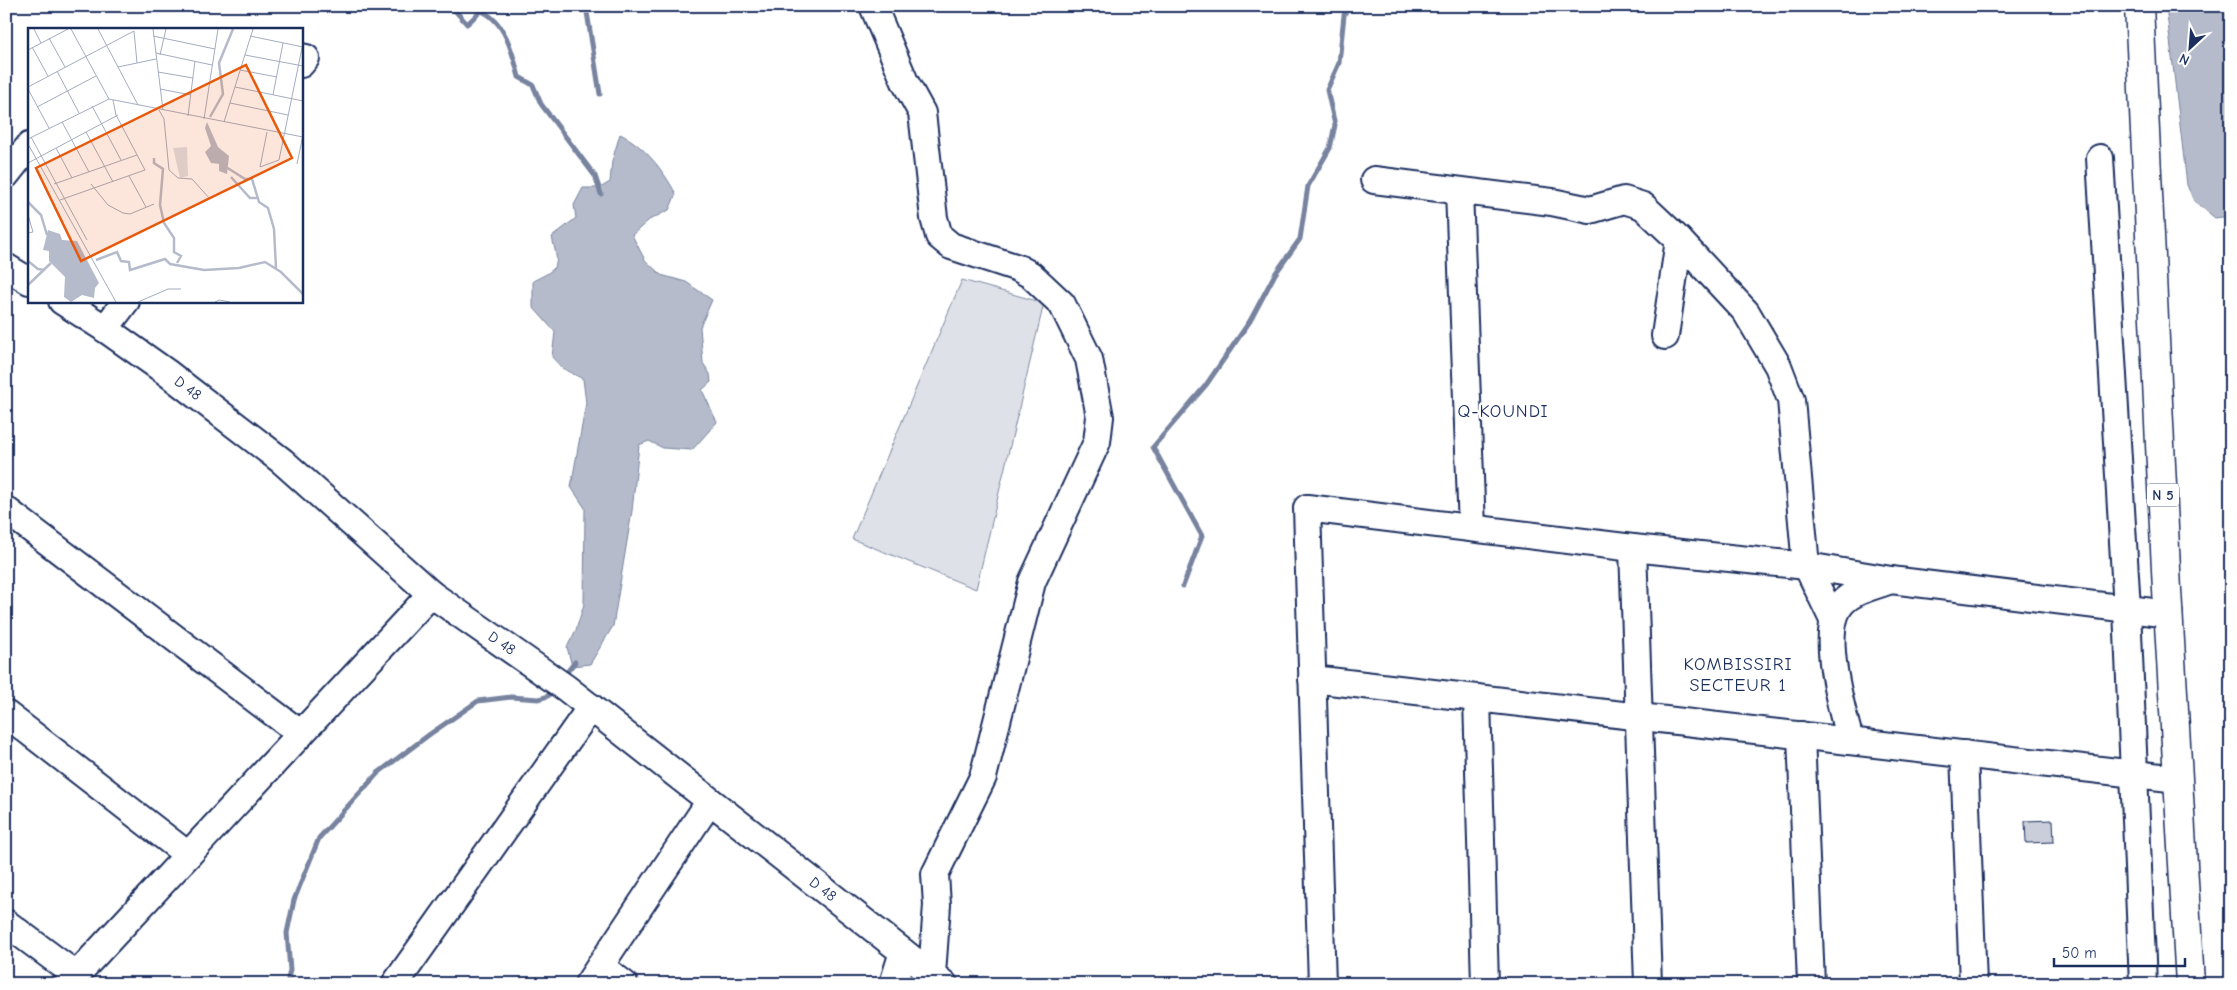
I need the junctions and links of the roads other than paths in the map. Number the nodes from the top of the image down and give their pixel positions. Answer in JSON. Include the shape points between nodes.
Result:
{"nodes":[{"id":1,"x":873,"y":6,"type":"edge"},
{"id":2,"x":2139,"y":6,"type":"edge"},
{"id":3,"x":28,"y":147,"type":"edge"},
{"id":4,"x":2100,"y":158,"type":"dead end"},
{"id":5,"x":6,"y":175,"type":"edge"},
{"id":6,"x":1374,"y":180,"type":"dead end"},
{"id":7,"x":1459,"y":192,"type":"junction"},
{"id":8,"x":1679,"y":240,"type":"junction"},
{"id":9,"x":6,"y":267,"type":"edge"},
{"id":10,"x":28,"y":281,"type":"edge"},
{"id":11,"x":64,"y":302,"type":"edge"},
{"id":12,"x":125,"y":302,"type":"edge"},
{"id":13,"x":105,"y":329,"type":"junction"},
{"id":14,"x":1665,"y":336,"type":"dead end"},
{"id":15,"x":6,"y":510,"type":"edge"},
{"id":16,"x":1472,"y":528,"type":"junction"},
{"id":17,"x":1633,"y":548,"type":"junction"},
{"id":18,"x":1807,"y":566,"type":"junction"},
{"id":19,"x":1892,"y":580,"type":"junction"},
{"id":20,"x":431,"y":594,"type":"junction"},
{"id":21,"x":2126,"y":608,"type":"junction"},
{"id":22,"x":2169,"y":614,"type":"junction"},
{"id":23,"x":1833,"y":620,"type":"junction"},
{"id":24,"x":1312,"y":679,"type":"junction"},
{"id":25,"x":1477,"y":698,"type":"junction"},
{"id":26,"x":591,"y":707,"type":"junction"},
{"id":27,"x":6,"y":714,"type":"edge"},
{"id":28,"x":1639,"y":716,"type":"junction"},
{"id":29,"x":301,"y":734,"type":"junction"},
{"id":30,"x":1801,"y":735,"type":"junction"},
{"id":31,"x":1850,"y":741,"type":"junction"},
{"id":32,"x":1964,"y":754,"type":"junction"},
{"id":33,"x":2134,"y":774,"type":"junction"},
{"id":34,"x":2178,"y":779,"type":"junction"},
{"id":35,"x":710,"y":801,"type":"junction"},
{"id":36,"x":188,"y":855,"type":"junction"},
{"id":37,"x":6,"y":923,"type":"edge"},
{"id":38,"x":903,"y":952,"type":"junction"},
{"id":39,"x":594,"y":975,"type":"edge"},
{"id":40,"x":938,"y":979,"type":"edge"},
{"id":41,"x":72,"y":980,"type":"edge"},
{"id":42,"x":395,"y":984,"type":"edge"},
{"id":43,"x":624,"y":984,"type":"edge"},
{"id":44,"x":893,"y":984,"type":"edge"},
{"id":45,"x":1322,"y":984,"type":"edge"},
{"id":46,"x":1485,"y":984,"type":"edge"},
{"id":47,"x":1648,"y":984,"type":"edge"},
{"id":48,"x":1811,"y":984,"type":"edge"},
{"id":49,"x":1973,"y":984,"type":"edge"},
{"id":50,"x":2143,"y":984,"type":"edge"},
{"id":51,"x":2190,"y":984,"type":"edge"}],
"edges":[{"from":1,"to":40,"type":"street","via":[[905,82],[922,113],[939,236],[951,246],[1031,275],[1062,304],[1089,359],[1100,417],[1097,442],[1032,582],[983,777],[935,874]]},
{"from":2,"to":22,"type":"highway","number":"N 5"},
{"from":3,"to":5,"type":"street"},
{"from":4,"to":21,"type":"street"},
{"from":6,"to":7,"type":"street"},
{"from":7,"to":8,"type":"street","via":[[1552,202],[1590,210],[1624,200],[1643,206]]},
{"from":7,"to":16,"type":"street"},
{"from":8,"to":14,"type":"street"},
{"from":8,"to":18,"type":"street","via":[[1746,312],[1778,366],[1788,391]]},
{"from":9,"to":10,"type":"street"},
{"from":11,"to":13,"type":"street","name":"D 48"},
{"from":12,"to":13,"type":"street"},
{"from":13,"to":20,"type":"street","name":"D 48","via":[[282,461]]},
{"from":15,"to":29,"type":"street"},
{"from":16,"to":17,"type":"street"},
{"from":16,"to":24,"type":"street","via":[[1307,508]]},
{"from":17,"to":18,"type":"street"},
{"from":17,"to":28,"type":"street"},
{"from":18,"to":19,"type":"street"},
{"from":18,"to":23,"type":"street"},
{"from":19,"to":21,"type":"street"},
{"from":19,"to":23,"type":"street","via":[[1860,591],[1842,603]]},
{"from":20,"to":26,"type":"street","name":"D 48"},
{"from":20,"to":29,"type":"street"},
{"from":21,"to":22,"type":"street"},
{"from":21,"to":33,"type":"street"},
{"from":22,"to":34,"type":"highway","number":"N 5"},
{"from":23,"to":31,"type":"street","via":[[1836,687]]},
{"from":24,"to":25,"type":"street"},
{"from":24,"to":45,"type":"street"},
{"from":25,"to":28,"type":"street"},
{"from":25,"to":46,"type":"street"},
{"from":26,"to":35,"type":"street","name":"D 48"},
{"from":26,"to":42,"type":"street"},
{"from":27,"to":36,"type":"street"},
{"from":28,"to":30,"type":"street"},
{"from":28,"to":47,"type":"street"},
{"from":29,"to":36,"type":"street"},
{"from":30,"to":31,"type":"street"},
{"from":30,"to":48,"type":"street"},
{"from":31,"to":32,"type":"street"},
{"from":32,"to":33,"type":"street"},
{"from":32,"to":49,"type":"street"},
{"from":33,"to":34,"type":"street"},
{"from":33,"to":50,"type":"street"},
{"from":34,"to":51,"type":"highway","number":"N 5"},
{"from":35,"to":38,"type":"street","name":"D 48"},
{"from":35,"to":39,"type":"street"},
{"from":36,"to":41,"type":"street"},
{"from":37,"to":41,"type":"street"},
{"from":38,"to":40,"type":"street","name":"D 48"},
{"from":38,"to":44,"type":"street"},
{"from":39,"to":43,"type":"street"}]}
